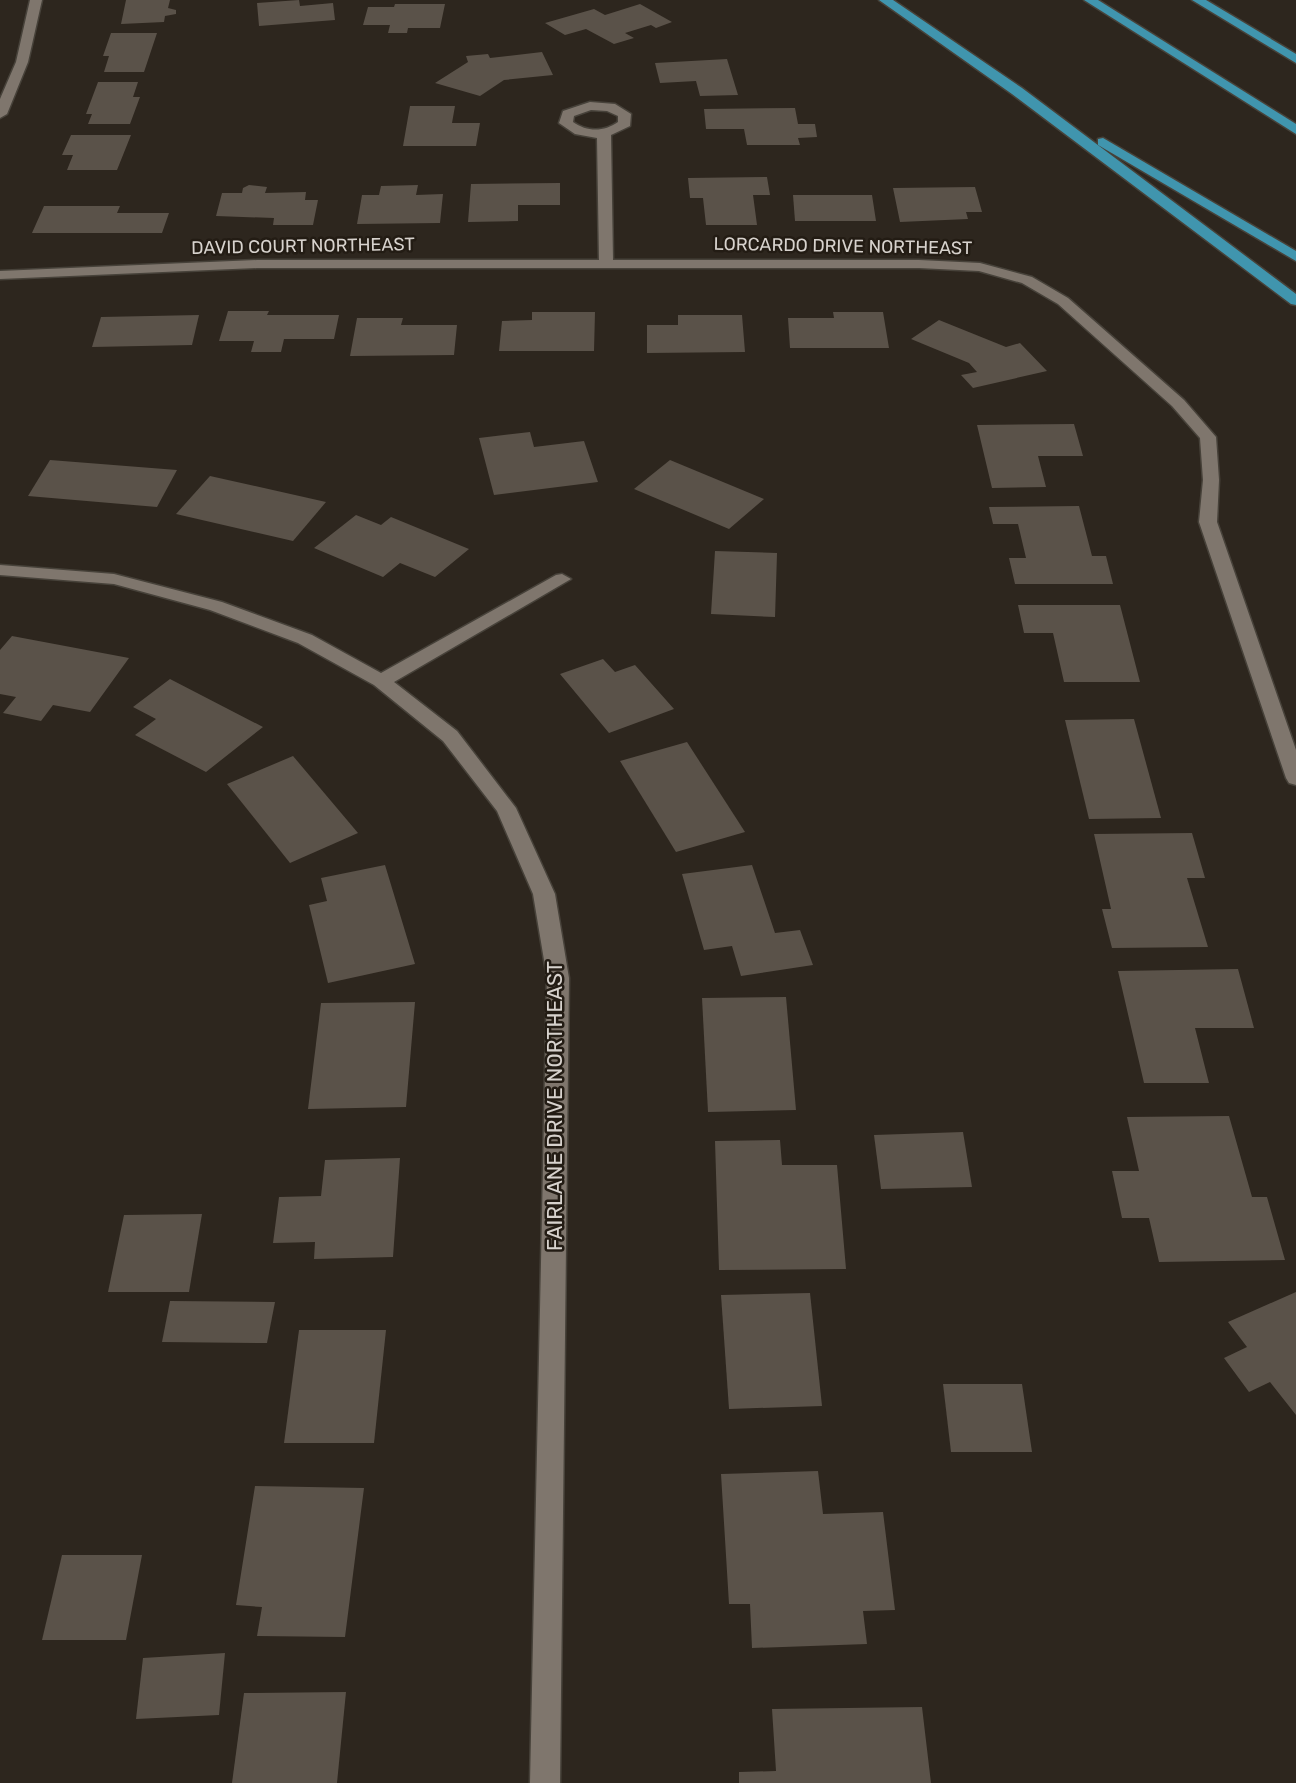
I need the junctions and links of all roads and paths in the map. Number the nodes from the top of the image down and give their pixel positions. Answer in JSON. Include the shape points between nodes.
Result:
{"nodes":[{"id":1,"x":36,"y":0,"type":"edge"},
{"id":2,"x":885,"y":0,"type":"edge"},
{"id":3,"x":1090,"y":0,"type":"edge"},
{"id":4,"x":1198,"y":0,"type":"edge"},
{"id":5,"x":1296,"y":59,"type":"edge"},
{"id":6,"x":1017,"y":91,"type":"junction"},
{"id":7,"x":0,"y":114,"type":"edge"},
{"id":8,"x":1296,"y":130,"type":"edge"},
{"id":9,"x":604,"y":133,"type":"dead end"},
{"id":10,"x":1296,"y":257,"type":"edge"},
{"id":11,"x":606,"y":264,"type":"junction"},
{"id":12,"x":0,"y":275,"type":"edge"},
{"id":13,"x":1296,"y":301,"type":"edge"},
{"id":14,"x":0,"y":570,"type":"edge"},
{"id":15,"x":562,"y":579,"type":"dead end"},
{"id":16,"x":381,"y":681,"type":"junction"},
{"id":17,"x":1296,"y":778,"type":"edge"},
{"id":18,"x":545,"y":1783,"type":"edge"}],
"edges":[{"from":1,"to":7,"type":"street","via":[[22,62]]},
{"from":2,"to":6,"type":"highway"},
{"from":3,"to":8,"type":"highway"},
{"from":4,"to":5,"type":"highway"},
{"from":6,"to":10,"type":"highway"},
{"from":6,"to":13,"type":"highway"},
{"from":9,"to":11,"type":"street"},
{"from":11,"to":12,"type":"street","name":"DAVID COURT NORTHEAST","via":[[257,264]]},
{"from":11,"to":17,"type":"street","name":"LORCARDO DRIVE NORTHEAST","via":[[980,267],[1027,280],[1063,301],[1178,403],[1208,437],[1208,522]]},
{"from":14,"to":16,"type":"street","name":"FAIRLANE DRIVE NORTHEAST","via":[[114,579],[216,606],[305,639]]},
{"from":15,"to":16,"type":"street"},
{"from":16,"to":18,"type":"street","name":"FAIRLANE DRIVE NORTHEAST","via":[[450,736],[506,808],[544,894],[558,978]]}]}
